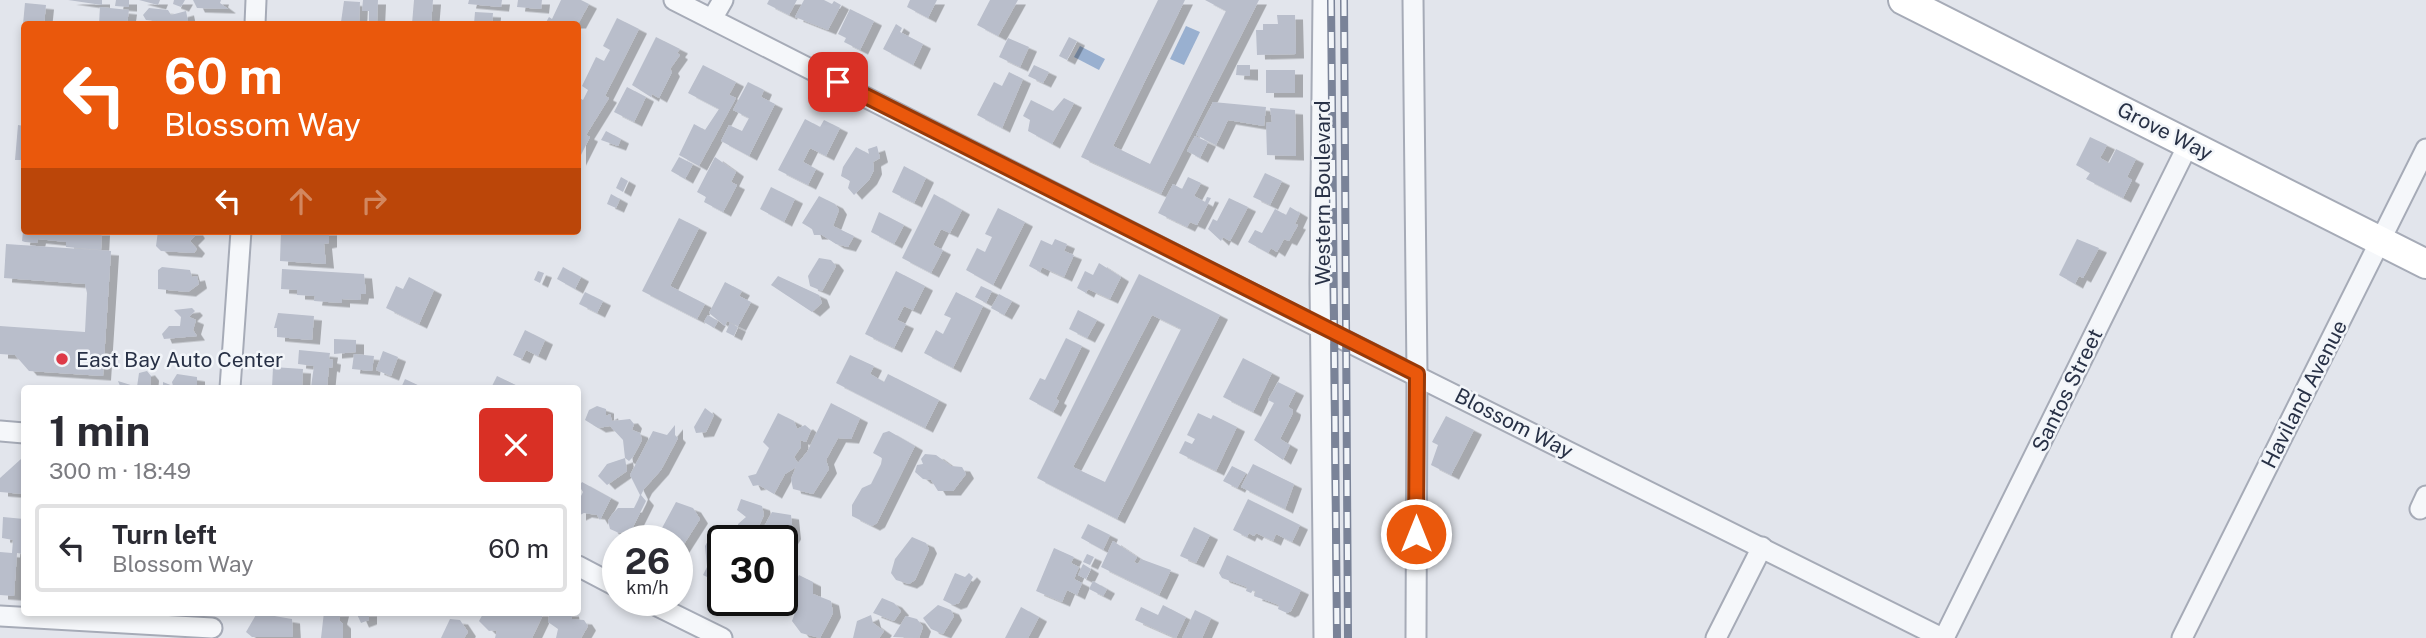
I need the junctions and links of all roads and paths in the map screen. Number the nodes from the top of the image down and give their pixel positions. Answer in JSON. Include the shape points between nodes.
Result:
{"nodes":[{"id":1,"x":257,"y":0,"type":"edge"},
{"id":2,"x":674,"y":0,"type":"edge"},
{"id":3,"x":723,"y":0,"type":"edge"},
{"id":4,"x":1323,"y":0,"type":"edge"},
{"id":5,"x":1413,"y":0,"type":"edge"},
{"id":6,"x":1903,"y":0,"type":"edge"},
{"id":7,"x":712,"y":19,"type":"junction"},
{"id":8,"x":255,"y":21,"type":"edge"},
{"id":9,"x":2189,"y":143,"type":"junction"},
{"id":10,"x":2426,"y":149,"type":"edge"},
{"id":11,"x":241,"y":235,"type":"edge"},
{"id":12,"x":2380,"y":241,"type":"junction"},
{"id":13,"x":2426,"y":264,"type":"edge"},
{"id":14,"x":1320,"y":327,"type":"junction"},
{"id":15,"x":1417,"y":374,"type":"junction"},
{"id":16,"x":230,"y":385,"type":"edge"},
{"id":17,"x":0,"y":431,"type":"edge"},
{"id":18,"x":21,"y":433,"type":"edge"},
{"id":19,"x":1762,"y":547,"type":"junction"},
{"id":20,"x":581,"y":568,"type":"edge"},
{"id":21,"x":602,"y":579,"type":"edge"},
{"id":22,"x":0,"y":616,"type":"edge"},
{"id":23,"x":677,"y":616,"type":"edge"},
{"id":24,"x":213,"y":626,"type":"edge"},
{"id":25,"x":722,"y":638,"type":"edge"},
{"id":26,"x":1324,"y":638,"type":"edge"},
{"id":27,"x":1416,"y":638,"type":"edge"},
{"id":28,"x":1716,"y":638,"type":"edge"},
{"id":29,"x":1943,"y":638,"type":"edge"},
{"id":30,"x":2182,"y":638,"type":"edge"}],
"edges":[{"from":1,"to":8,"type":"street"},
{"from":2,"to":7,"type":"street","name":"Blossom Way"},
{"from":3,"to":7,"type":"street"},
{"from":4,"to":14,"type":"street","name":"Western Boulevard"},
{"from":5,"to":15,"type":"street"},
{"from":6,"to":9,"type":"street","name":"Grove Way"},
{"from":7,"to":14,"type":"street","name":"Blossom Way"},
{"from":9,"to":12,"type":"street","name":"Grove Way"},
{"from":9,"to":29,"type":"street","name":"Santos Street"},
{"from":10,"to":12,"type":"street","name":"Haviland Avenue"},
{"from":11,"to":16,"type":"street"},
{"from":12,"to":13,"type":"street","name":"Grove Way"},
{"from":12,"to":30,"type":"street","name":"Haviland Avenue"},
{"from":14,"to":15,"type":"street","name":"Blossom Way"},
{"from":14,"to":26,"type":"street","name":"Western Boulevard"},
{"from":15,"to":19,"type":"street","name":"Blossom Way"},
{"from":15,"to":27,"type":"street"},
{"from":17,"to":18,"type":"street"},
{"from":19,"to":28,"type":"street"},
{"from":19,"to":29,"type":"street","name":"Blossom Way"},
{"from":20,"to":21,"type":"street"},
{"from":22,"to":24,"type":"street"},
{"from":23,"to":25,"type":"street"}]}
